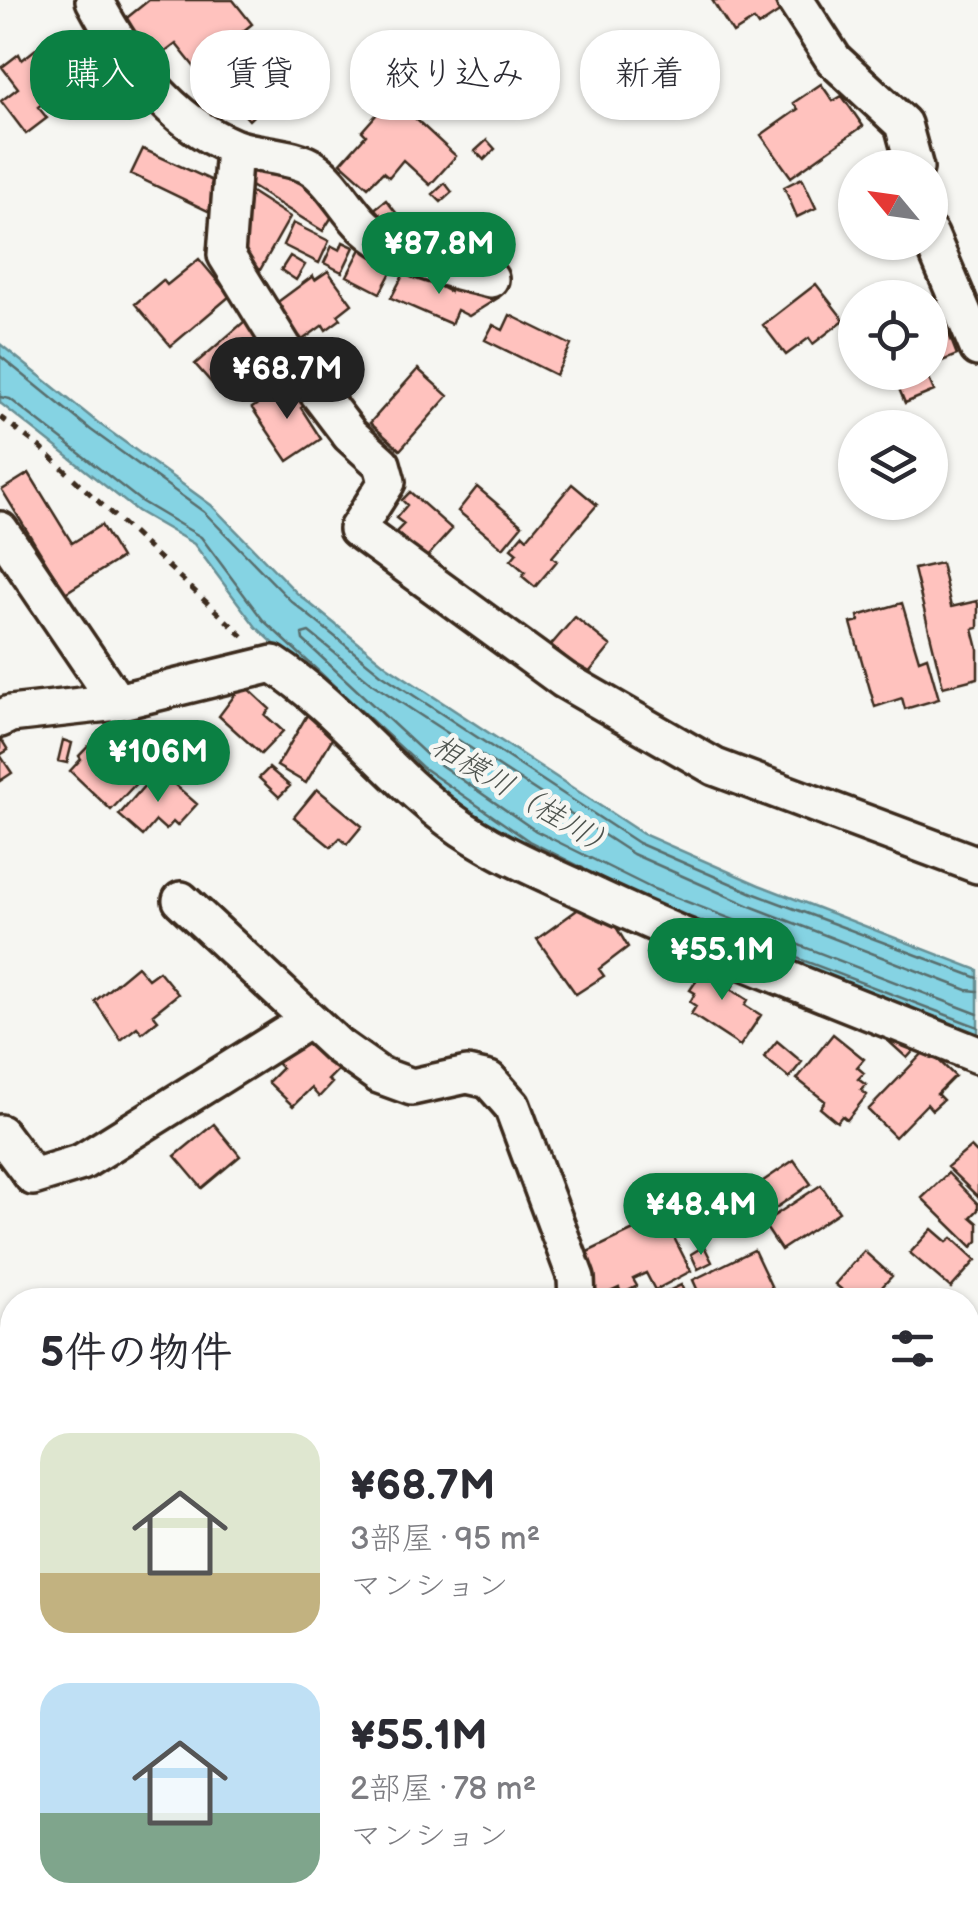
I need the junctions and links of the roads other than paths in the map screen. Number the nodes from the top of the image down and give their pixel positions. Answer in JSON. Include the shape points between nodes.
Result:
{"nodes":[{"id":1,"x":94,"y":0,"type":"edge"},
{"id":2,"x":794,"y":0,"type":"edge"},
{"id":3,"x":234,"y":148,"type":"junction"},
{"id":4,"x":911,"y":150,"type":"edge"},
{"id":5,"x":941,"y":260,"type":"edge"},
{"id":6,"x":490,"y":279,"type":"dead end"},
{"id":7,"x":978,"y":348,"type":"edge"},
{"id":8,"x":0,"y":530,"type":"edge"},
{"id":9,"x":116,"y":702,"type":"junction"},
{"id":10,"x":0,"y":719,"type":"edge"},
{"id":11,"x":978,"y":865,"type":"edge"},
{"id":12,"x":181,"y":900,"type":"dead end"},
{"id":13,"x":310,"y":1020,"type":"junction"},
{"id":14,"x":978,"y":1055,"type":"edge"},
{"id":15,"x":0,"y":1133,"type":"edge"},
{"id":16,"x":576,"y":1288,"type":"edge"}],
"edges":[{"from":1,"to":3,"type":"street","via":[[120,48],[180,117]]},
{"from":2,"to":4,"type":"street","via":[[834,60],[903,124]]},
{"from":3,"to":6,"type":"street","via":[[312,167],[365,227],[404,254]]},
{"from":3,"to":11,"type":"street","via":[[226,256],[282,347],[350,436],[382,464],[387,482],[357,528],[564,680],[715,766]]},
{"from":5,"to":7,"type":"street"},
{"from":8,"to":9,"type":"street"},
{"from":9,"to":10,"type":"street"},
{"from":9,"to":14,"type":"street","via":[[273,664],[305,685],[450,821],[499,850],[662,928]]},
{"from":12,"to":13,"type":"street"},
{"from":13,"to":15,"type":"street","via":[[82,1162],[33,1177]]},
{"from":13,"to":16,"type":"street","via":[[379,1076],[412,1087],[467,1075],[489,1080],[512,1106]]}]}
